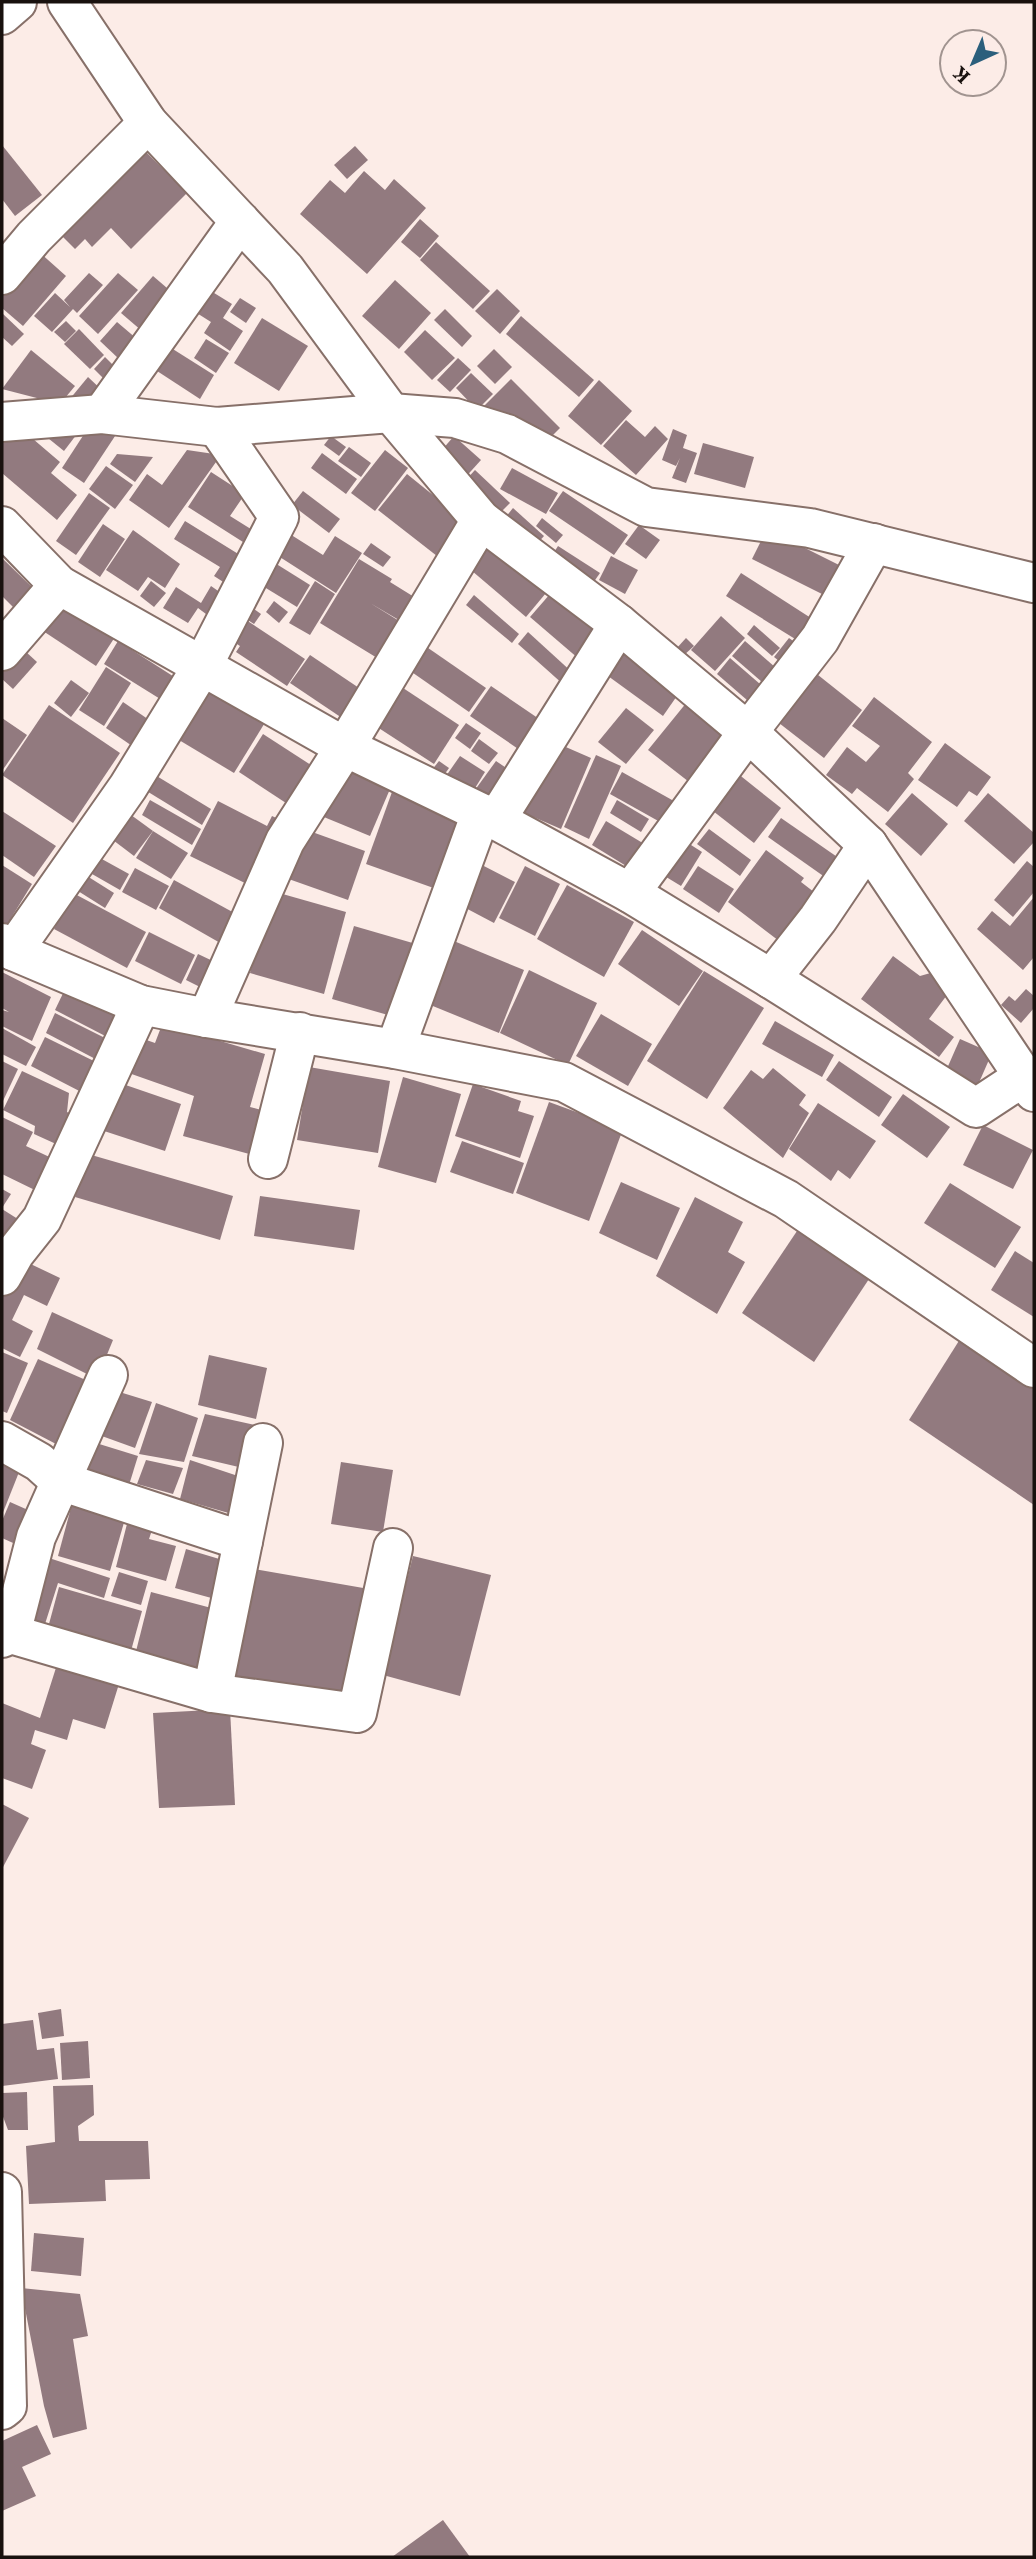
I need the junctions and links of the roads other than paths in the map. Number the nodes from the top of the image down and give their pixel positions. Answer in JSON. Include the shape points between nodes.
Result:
{"nodes":[{"id":1,"x":18,"y":2,"type":"edge"},
{"id":2,"x":67,"y":2,"type":"edge"},
{"id":3,"x":2,"y":15,"type":"edge"},
{"id":4,"x":148,"y":123,"type":"junction"},
{"id":5,"x":240,"y":221,"type":"junction"},
{"id":6,"x":2,"y":275,"type":"edge"},
{"id":7,"x":391,"y":413,"type":"junction"},
{"id":8,"x":102,"y":414,"type":"junction"},
{"id":9,"x":2,"y":422,"type":"edge"},
{"id":10,"x":217,"y":427,"type":"junction"},
{"id":11,"x":481,"y":520,"type":"junction"},
{"id":12,"x":2,"y":526,"type":"edge"},
{"id":13,"x":874,"y":543,"type":"junction"},
{"id":14,"x":1034,"y":583,"type":"edge"},
{"id":15,"x":59,"y":585,"type":"junction"},
{"id":16,"x":619,"y":624,"type":"junction"},
{"id":17,"x":2,"y":651,"type":"edge"},
{"id":18,"x":203,"y":665,"type":"junction"},
{"id":19,"x":748,"y":732,"type":"junction"},
{"id":20,"x":345,"y":747,"type":"junction"},
{"id":21,"x":489,"y":817,"type":"junction"},
{"id":22,"x":868,"y":845,"type":"junction"},
{"id":23,"x":630,"y":894,"type":"junction"},
{"id":24,"x":7,"y":947,"type":"edge"},
{"id":25,"x":771,"y":979,"type":"junction"},
{"id":26,"x":141,"y":1005,"type":"junction"},
{"id":27,"x":207,"y":1018,"type":"junction"},
{"id":28,"x":300,"y":1032,"type":"junction"},
{"id":29,"x":395,"y":1049,"type":"junction"},
{"id":30,"x":1031,"y":1084,"type":"edge"},
{"id":31,"x":268,"y":1159,"type":"dead end"},
{"id":32,"x":2,"y":1276,"type":"edge"},
{"id":33,"x":1034,"y":1368,"type":"edge"},
{"id":34,"x":108,"y":1375,"type":"dead end"},
{"id":35,"x":2,"y":1441,"type":"edge"},
{"id":36,"x":263,"y":1443,"type":"dead end"},
{"id":37,"x":60,"y":1481,"type":"junction"},
{"id":38,"x":243,"y":1541,"type":"junction"},
{"id":39,"x":393,"y":1548,"type":"dead end"},
{"id":40,"x":7,"y":1636,"type":"edge"},
{"id":41,"x":212,"y":1693,"type":"junction"},
{"id":42,"x":2,"y":2192,"type":"edge"},
{"id":43,"x":2,"y":2410,"type":"edge"}],
"edges":[{"from":1,"to":3,"type":"street"},
{"from":2,"to":4,"type":"street"},
{"from":4,"to":5,"type":"street"},
{"from":4,"to":6,"type":"street"},
{"from":5,"to":7,"type":"street","via":[[285,269]]},
{"from":5,"to":8,"type":"street"},
{"from":7,"to":10,"type":"street"},
{"from":7,"to":11,"type":"street"},
{"from":7,"to":13,"type":"street","via":[[455,418],[507,434],[646,508],[810,527]]},
{"from":8,"to":9,"type":"street"},
{"from":8,"to":10,"type":"street"},
{"from":10,"to":18,"type":"street","via":[[279,517]]},
{"from":11,"to":16,"type":"street"},
{"from":11,"to":20,"type":"street"},
{"from":12,"to":15,"type":"street"},
{"from":13,"to":14,"type":"street"},
{"from":13,"to":19,"type":"street","via":[[820,639]]},
{"from":15,"to":17,"type":"street"},
{"from":15,"to":18,"type":"street"},
{"from":16,"to":19,"type":"street"},
{"from":16,"to":21,"type":"street"},
{"from":18,"to":20,"type":"street"},
{"from":18,"to":24,"type":"street","via":[[128,787]]},
{"from":19,"to":22,"type":"street"},
{"from":19,"to":23,"type":"street"},
{"from":20,"to":21,"type":"street"},
{"from":20,"to":27,"type":"street","via":[[285,842]]},
{"from":21,"to":23,"type":"street"},
{"from":21,"to":29,"type":"street"},
{"from":22,"to":25,"type":"street"},
{"from":22,"to":30,"type":"street"},
{"from":23,"to":25,"type":"street"},
{"from":24,"to":26,"type":"street"},
{"from":25,"to":30,"type":"street","via":[[976,1108]]},
{"from":26,"to":27,"type":"street"},
{"from":26,"to":32,"type":"street","via":[[42,1219]]},
{"from":27,"to":28,"type":"street"},
{"from":28,"to":29,"type":"street"},
{"from":28,"to":31,"type":"street"},
{"from":29,"to":33,"type":"street","via":[[564,1082],[786,1199]]},
{"from":34,"to":37,"type":"street"},
{"from":35,"to":37,"type":"street","via":[[39,1461]]},
{"from":36,"to":38,"type":"street"},
{"from":37,"to":38,"type":"street"},
{"from":37,"to":40,"type":"street","via":[[36,1536]]},
{"from":38,"to":41,"type":"street"},
{"from":39,"to":41,"type":"street","via":[[356,1713]]},
{"from":40,"to":41,"type":"street"},
{"from":42,"to":43,"type":"street","via":[[7,2406]]}]}
